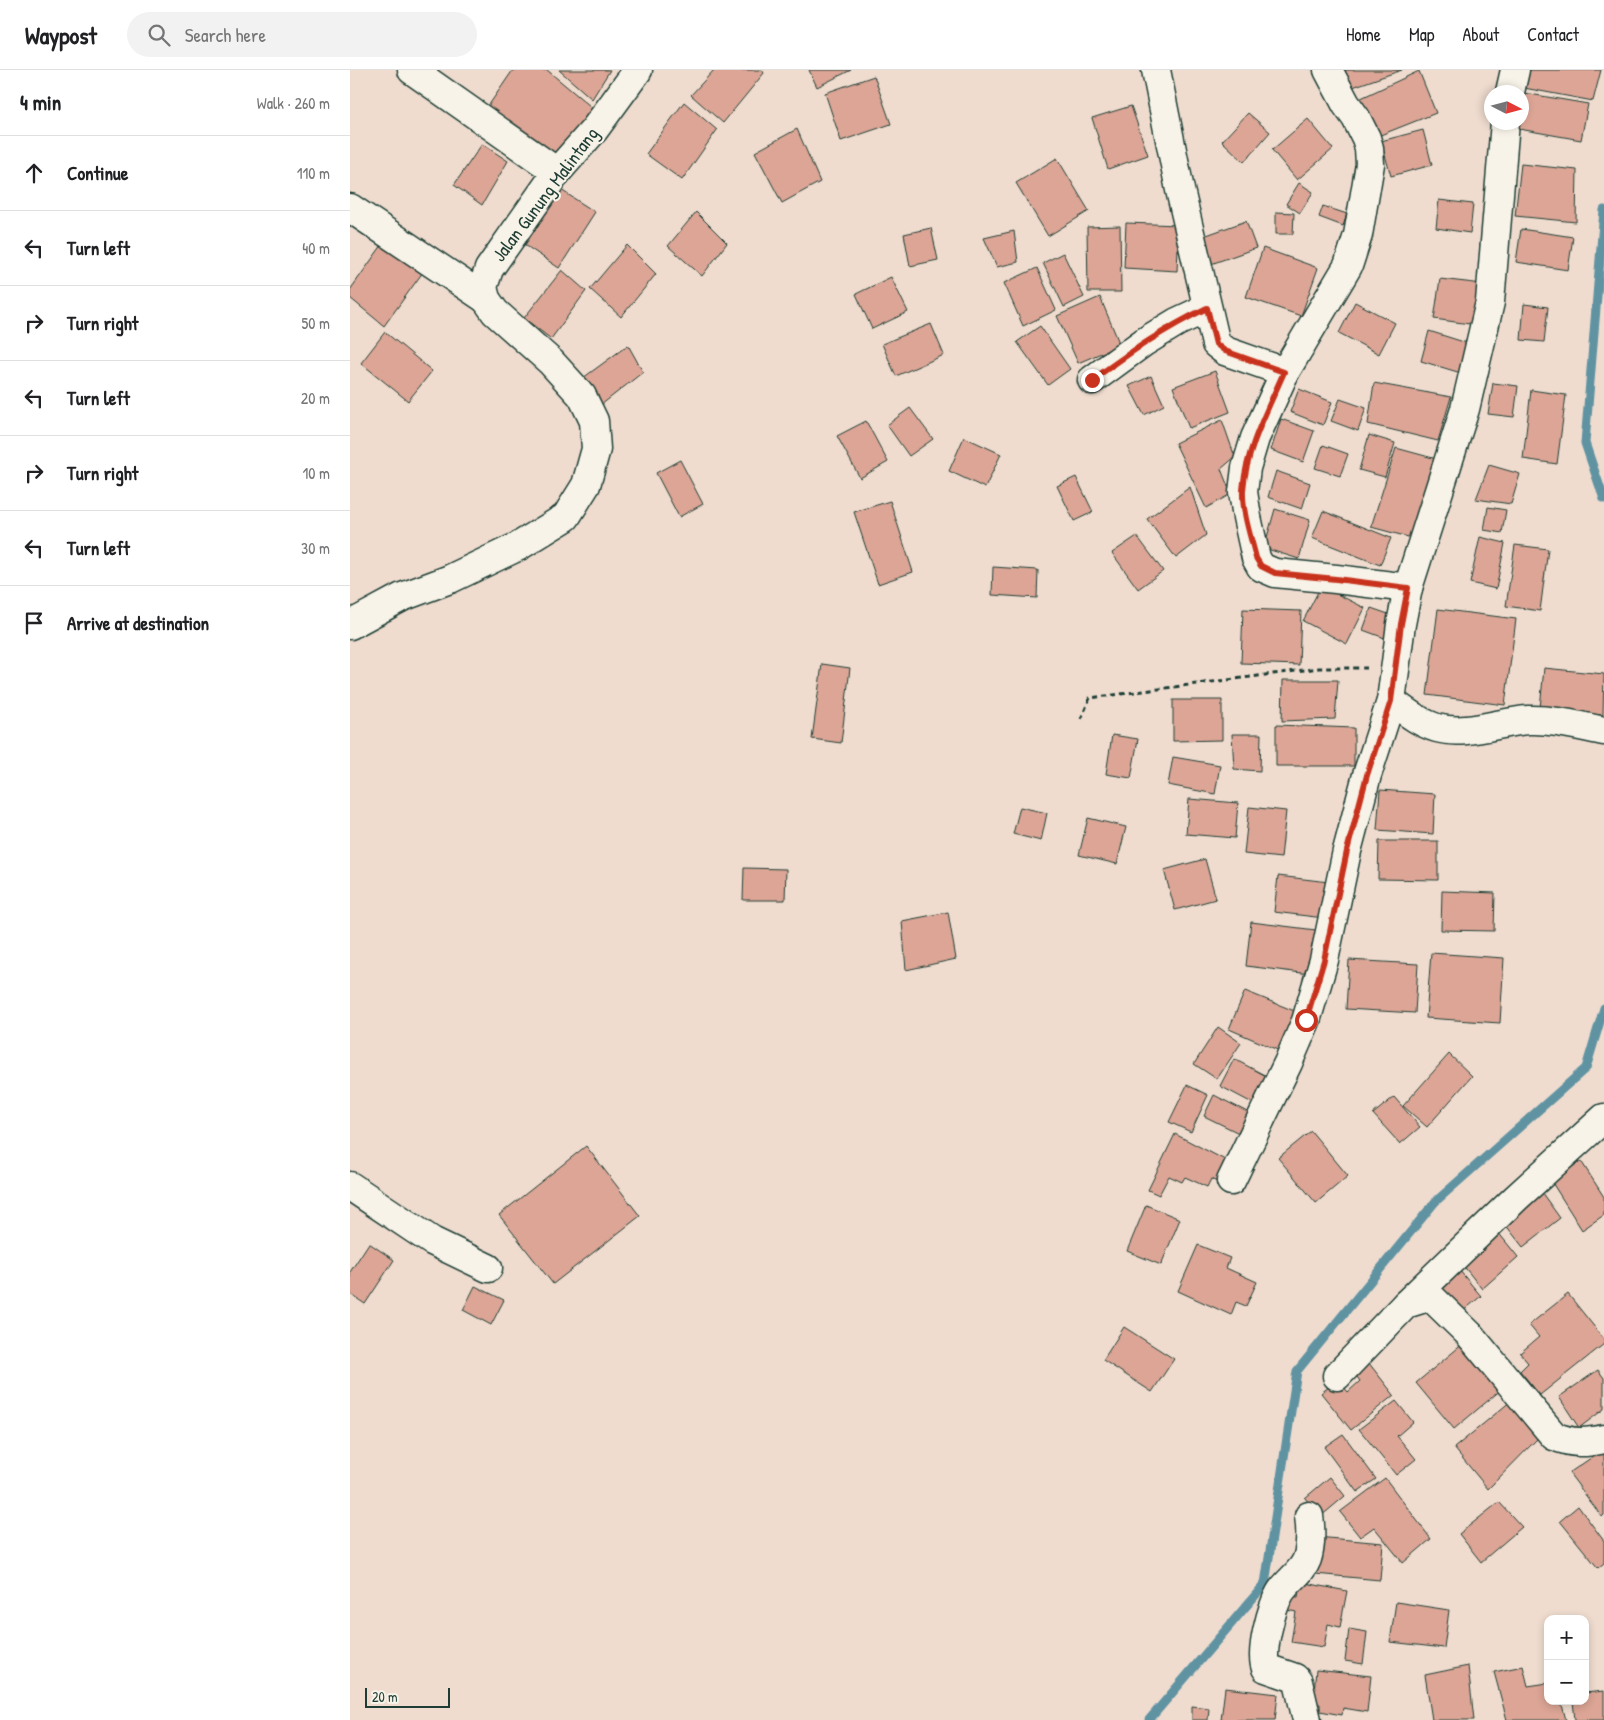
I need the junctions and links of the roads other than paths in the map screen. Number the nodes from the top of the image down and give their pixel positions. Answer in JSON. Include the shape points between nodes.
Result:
{"nodes":[{"id":1,"x":412,"y":70,"type":"edge"},
{"id":2,"x":638,"y":70,"type":"edge"},
{"id":3,"x":1156,"y":70,"type":"edge"},
{"id":4,"x":1328,"y":70,"type":"edge"},
{"id":5,"x":1515,"y":70,"type":"edge"},
{"id":6,"x":1512,"y":85,"type":"edge"},
{"id":7,"x":1504,"y":130,"type":"edge"},
{"id":8,"x":557,"y":172,"type":"junction"},
{"id":9,"x":350,"y":208,"type":"edge"},
{"id":10,"x":486,"y":299,"type":"junction"},
{"id":11,"x":1207,"y":308,"type":"junction"},
{"id":12,"x":1284,"y":372,"type":"junction"},
{"id":13,"x":1092,"y":380,"type":"dead end"},
{"id":14,"x":1408,"y":588,"type":"junction"},
{"id":15,"x":350,"y":625,"type":"edge"},
{"id":16,"x":1391,"y":701,"type":"junction"},
{"id":17,"x":1604,"y":731,"type":"edge"},
{"id":18,"x":1604,"y":1118,"type":"edge"},
{"id":19,"x":1231,"y":1181,"type":"dead end"},
{"id":20,"x":350,"y":1186,"type":"edge"},
{"id":21,"x":488,"y":1268,"type":"dead end"},
{"id":22,"x":1406,"y":1304,"type":"junction"},
{"id":23,"x":1337,"y":1376,"type":"dead end"},
{"id":24,"x":1604,"y":1440,"type":"edge"},
{"id":25,"x":1308,"y":1516,"type":"dead end"},
{"id":26,"x":1307,"y":1720,"type":"edge"}],
"edges":[{"from":1,"to":8,"type":"street"},
{"from":2,"to":8,"type":"street","name":"Jalan Gunung Malintang","via":[[594,130]]},
{"from":3,"to":11,"type":"street"},
{"from":4,"to":12,"type":"street","via":[[1366,138],[1370,164],[1358,235],[1348,266]]},
{"from":5,"to":6,"type":"street"},
{"from":7,"to":14,"type":"street","via":[[1490,302],[1465,409]]},
{"from":8,"to":10,"type":"street","name":"Jalan Gunung Malintang","via":[[489,268],[483,287]]},
{"from":9,"to":10,"type":"street"},
{"from":10,"to":15,"type":"street","via":[[495,312],[551,362],[582,396],[594,421],[596,449],[586,485],[566,517],[519,546],[450,579],[402,597]]},
{"from":11,"to":12,"type":"street","via":[[1216,344],[1220,348]]},
{"from":11,"to":13,"type":"street","via":[[1144,342]]},
{"from":12,"to":14,"type":"street","via":[[1255,438],[1246,468],[1243,492],[1256,558],[1261,566],[1275,573]]},
{"from":14,"to":16,"type":"street"},
{"from":16,"to":17,"type":"street","via":[[1424,723],[1438,728],[1469,729],[1545,720]]},
{"from":16,"to":19,"type":"street","via":[[1362,794],[1324,960],[1306,1020]]},
{"from":18,"to":22,"type":"street"},
{"from":20,"to":21,"type":"street","via":[[432,1240]]},
{"from":22,"to":23,"type":"street"},
{"from":22,"to":24,"type":"street","via":[[1428,1297],[1434,1299],[1469,1334],[1554,1436],[1574,1443]]},
{"from":25,"to":26,"type":"street","via":[[1307,1560],[1280,1593],[1263,1652],[1266,1668],[1298,1682]]}]}
